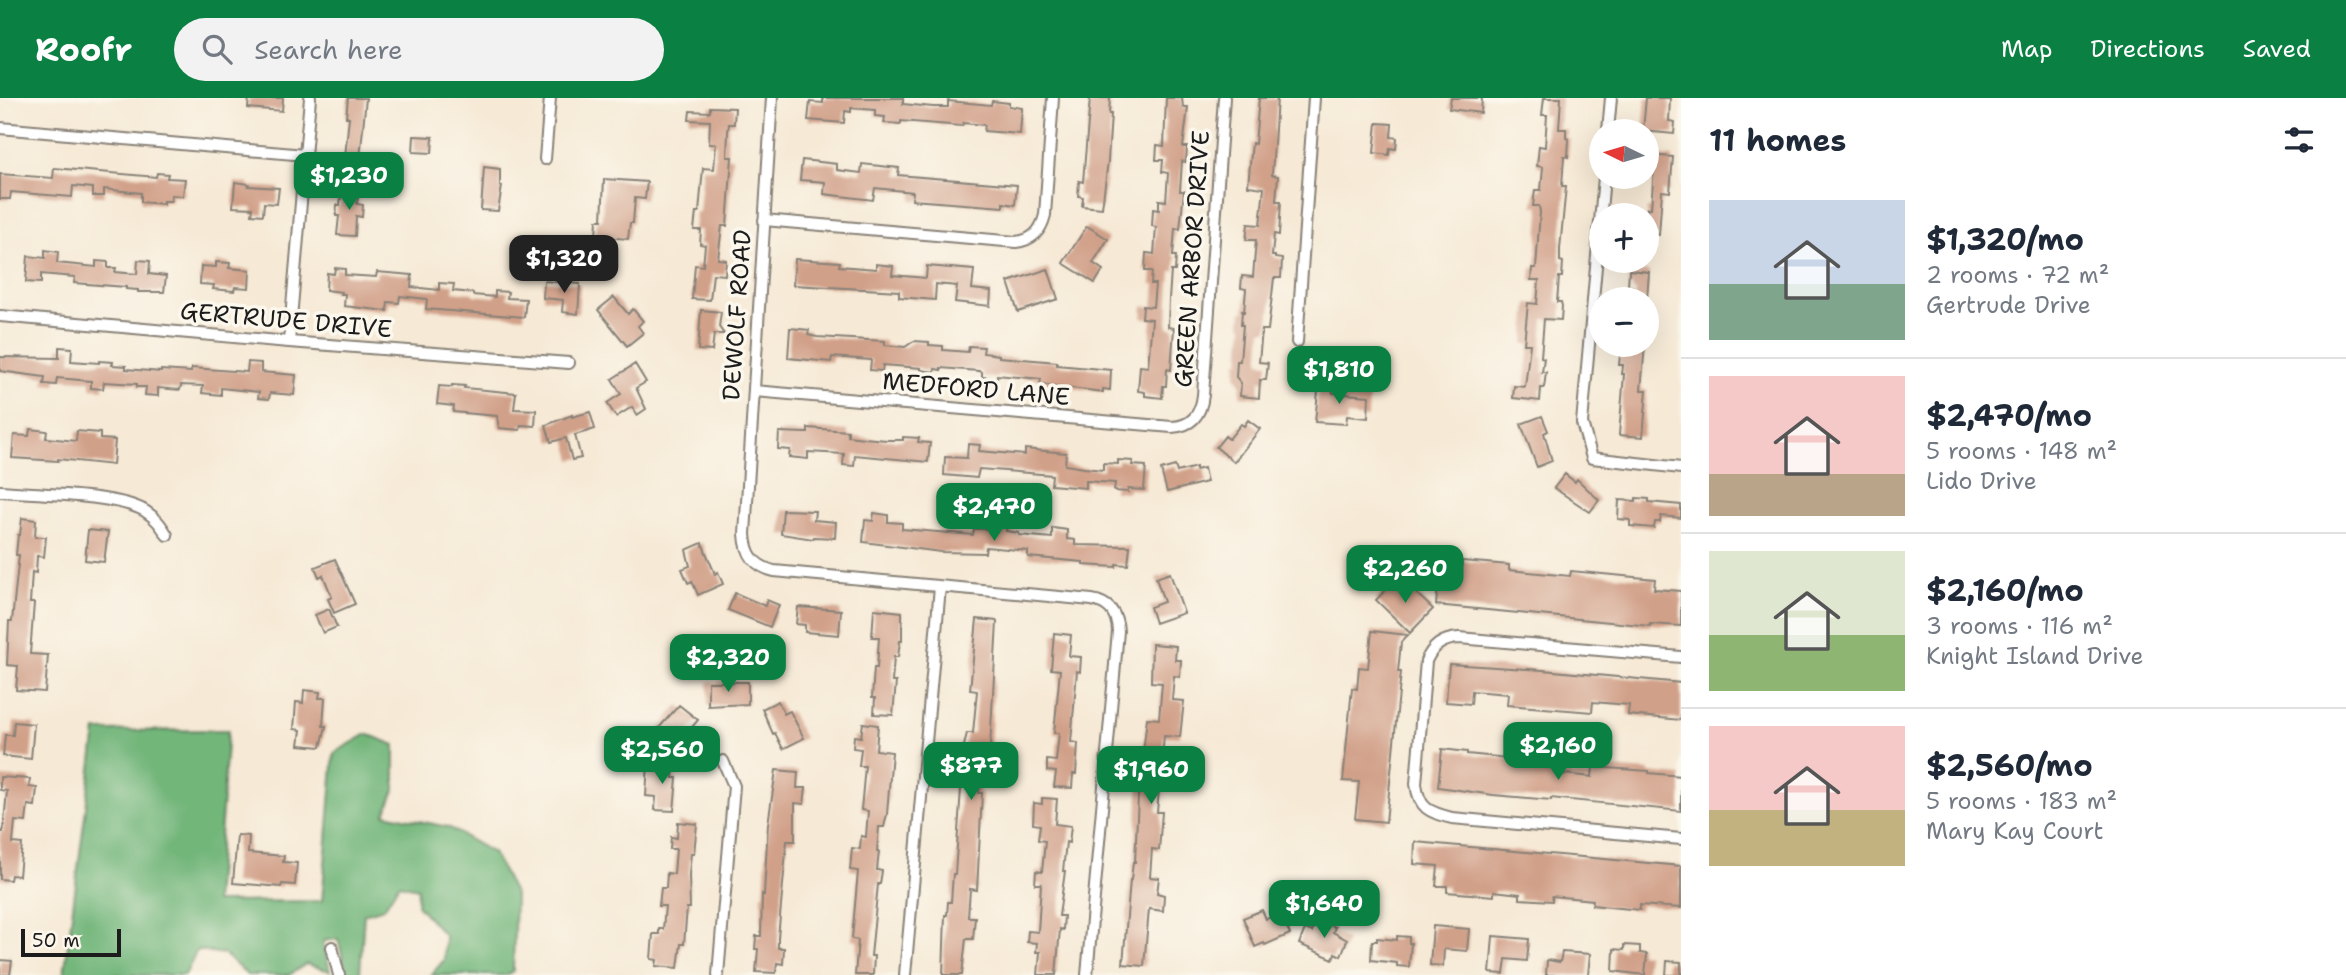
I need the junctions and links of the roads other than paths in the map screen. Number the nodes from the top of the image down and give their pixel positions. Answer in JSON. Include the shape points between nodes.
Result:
{"nodes":[{"id":1,"x":310,"y":98,"type":"edge"},
{"id":2,"x":550,"y":98,"type":"edge"},
{"id":3,"x":772,"y":98,"type":"edge"},
{"id":4,"x":1053,"y":98,"type":"edge"},
{"id":5,"x":1224,"y":98,"type":"edge"},
{"id":6,"x":1314,"y":98,"type":"edge"},
{"id":7,"x":1611,"y":98,"type":"edge"},
{"id":8,"x":1609,"y":119,"type":"edge"},
{"id":9,"x":0,"y":128,"type":"edge"},
{"id":10,"x":305,"y":155,"type":"junction"},
{"id":11,"x":545,"y":159,"type":"dead end"},
{"id":12,"x":1603,"y":189,"type":"edge"},
{"id":13,"x":764,"y":220,"type":"junction"},
{"id":14,"x":0,"y":316,"type":"edge"},
{"id":15,"x":289,"y":342,"type":"junction"},
{"id":16,"x":1297,"y":342,"type":"dead end"},
{"id":17,"x":569,"y":363,"type":"dead end"},
{"id":18,"x":754,"y":391,"type":"junction"},
{"id":19,"x":1193,"y":420,"type":"joint"},
{"id":20,"x":1681,"y":468,"type":"edge"},
{"id":21,"x":0,"y":491,"type":"edge"},
{"id":22,"x":167,"y":535,"type":"dead end"},
{"id":23,"x":940,"y":587,"type":"junction"},
{"id":24,"x":1681,"y":657,"type":"edge"},
{"id":25,"x":723,"y":761,"type":"dead end"},
{"id":26,"x":1681,"y":839,"type":"edge"},
{"id":27,"x":332,"y":947,"type":"dead end"},
{"id":28,"x":339,"y":975,"type":"edge"},
{"id":29,"x":718,"y":975,"type":"edge"},
{"id":30,"x":905,"y":975,"type":"edge"},
{"id":31,"x":1087,"y":975,"type":"edge"}],
"edges":[{"from":1,"to":10,"type":"street"},
{"from":2,"to":11,"type":"street"},
{"from":3,"to":13,"type":"street","name":"DEWOLF ROAD"},
{"from":4,"to":13,"type":"street","via":[[1045,215],[1030,239],[1016,242]]},
{"from":5,"to":19,"type":"street","name":"GREEN ARBOR DRIVE","via":[[1203,395]]},
{"from":6,"to":16,"type":"street"},
{"from":7,"to":8,"type":"street"},
{"from":9,"to":10,"type":"street"},
{"from":10,"to":15,"type":"street"},
{"from":12,"to":20,"type":"street","via":[[1582,423],[1592,458]]},
{"from":13,"to":18,"type":"street","name":"DEWOLF ROAD"},
{"from":14,"to":15,"type":"street","name":"GERTRUDE DRIVE"},
{"from":15,"to":17,"type":"street","name":"GERTRUDE DRIVE"},
{"from":18,"to":19,"type":"street","name":"MEDFORD LANE","via":[[1172,427]]},
{"from":18,"to":23,"type":"street","name":"DEWOLF ROAD","via":[[745,534],[751,558],[766,569]]},
{"from":21,"to":22,"type":"street","via":[[117,501],[144,510]]},
{"from":23,"to":30,"type":"street"},
{"from":23,"to":31,"type":"street","via":[[1092,600],[1110,608],[1115,616],[1118,631]]},
{"from":24,"to":26,"type":"street","via":[[1459,638],[1439,643],[1426,661],[1416,784],[1423,806],[1452,818]]},
{"from":25,"to":29,"type":"street","via":[[734,786]]},
{"from":27,"to":28,"type":"street"}]}
